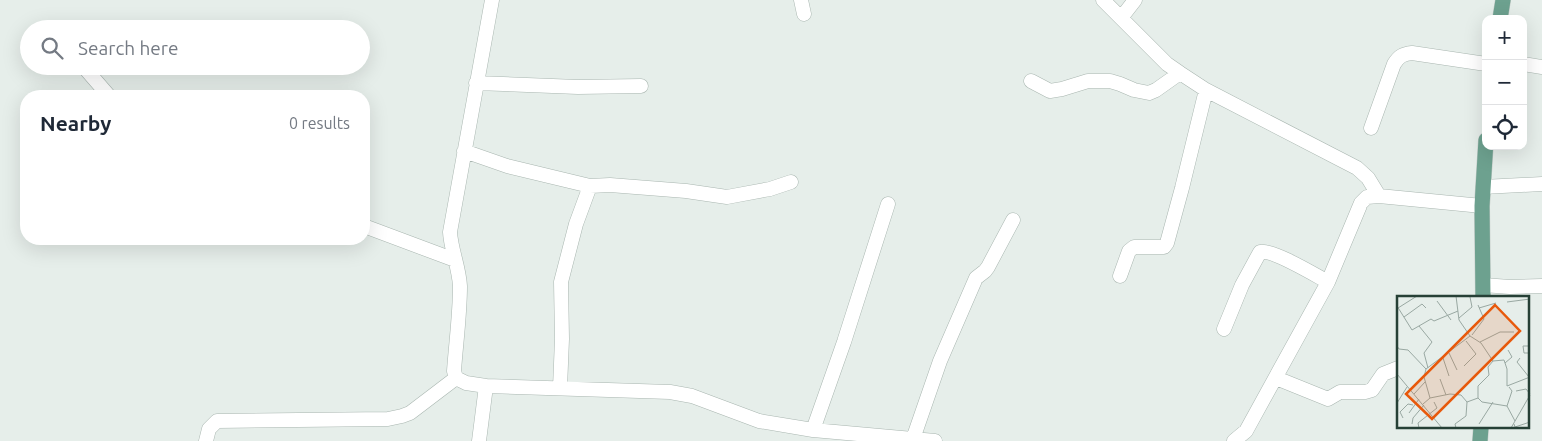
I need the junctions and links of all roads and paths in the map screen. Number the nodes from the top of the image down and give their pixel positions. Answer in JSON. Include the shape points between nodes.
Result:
{"nodes":[{"id":1,"x":492,"y":0,"type":"edge"},
{"id":2,"x":801,"y":0,"type":"edge"},
{"id":3,"x":1102,"y":0,"type":"edge"},
{"id":4,"x":1135,"y":0,"type":"edge"},
{"id":5,"x":804,"y":14,"type":"dead end"},
{"id":6,"x":1121,"y":18,"type":"junction"},
{"id":7,"x":1482,"y":63,"type":"edge"},
{"id":8,"x":1180,"y":73,"type":"junction"},
{"id":9,"x":91,"y":75,"type":"edge"},
{"id":10,"x":1031,"y":81,"type":"dead end"},
{"id":11,"x":476,"y":83,"type":"junction"},
{"id":12,"x":641,"y":86,"type":"dead end"},
{"id":13,"x":104,"y":90,"type":"edge"},
{"id":14,"x":1206,"y":90,"type":"junction"},
{"id":15,"x":1371,"y":128,"type":"dead end"},
{"id":16,"x":1485,"y":150,"type":"edge"},
{"id":17,"x":464,"y":151,"type":"junction"},
{"id":18,"x":791,"y":182,"type":"dead end"},
{"id":19,"x":1541,"y":184,"type":"edge"},
{"id":20,"x":590,"y":186,"type":"junction"},
{"id":21,"x":1483,"y":187,"type":"junction"},
{"id":22,"x":1379,"y":196,"type":"junction"},
{"id":23,"x":888,"y":204,"type":"dead end"},
{"id":24,"x":1482,"y":206,"type":"junction"},
{"id":25,"x":1014,"y":220,"type":"dead end"},
{"id":26,"x":370,"y":228,"type":"edge"},
{"id":27,"x":455,"y":260,"type":"junction"},
{"id":28,"x":1120,"y":276,"type":"dead end"},
{"id":29,"x":1328,"y":282,"type":"junction"},
{"id":30,"x":1542,"y":286,"type":"edge"},
{"id":31,"x":1483,"y":291,"type":"edge"},
{"id":32,"x":1224,"y":329,"type":"dead end"},
{"id":33,"x":1397,"y":368,"type":"edge"},
{"id":34,"x":456,"y":378,"type":"junction"},
{"id":35,"x":1276,"y":378,"type":"junction"},
{"id":36,"x":486,"y":386,"type":"junction"},
{"id":37,"x":560,"y":388,"type":"junction"},
{"id":38,"x":1481,"y":428,"type":"edge"},
{"id":39,"x":813,"y":430,"type":"junction"},
{"id":40,"x":914,"y":439,"type":"junction"},
{"id":41,"x":206,"y":441,"type":"edge"},
{"id":42,"x":479,"y":441,"type":"edge"},
{"id":43,"x":934,"y":441,"type":"edge"},
{"id":44,"x":1234,"y":441,"type":"edge"},
{"id":45,"x":1480,"y":441,"type":"edge"}],
"edges":[{"from":1,"to":11,"type":"street"},
{"from":2,"to":5,"type":"street"},
{"from":3,"to":6,"type":"street"},
{"from":4,"to":6,"type":"street"},
{"from":6,"to":8,"type":"street"},
{"from":7,"to":15,"type":"street","via":[[1412,53],[1400,56],[1394,64]]},
{"from":8,"to":10,"type":"street","via":[[1149,93],[1110,81],[1088,82],[1050,91]]},
{"from":8,"to":14,"type":"street"},
{"from":9,"to":13,"type":"street"},
{"from":11,"to":12,"type":"street"},
{"from":11,"to":17,"type":"street"},
{"from":14,"to":22,"type":"street","via":[[1357,168]]},
{"from":14,"to":28,"type":"street","via":[[1167,242],[1159,248],[1131,248]]},
{"from":16,"to":21,"type":"main road"},
{"from":17,"to":20,"type":"street","via":[[507,166]]},
{"from":17,"to":27,"type":"street","via":[[450,232]]},
{"from":18,"to":20,"type":"street","via":[[726,197],[686,191]]},
{"from":19,"to":21,"type":"street"},
{"from":20,"to":37,"type":"street","via":[[561,282]]},
{"from":21,"to":24,"type":"main road"},
{"from":22,"to":24,"type":"street"},
{"from":22,"to":29,"type":"street","via":[[1361,203]]},
{"from":23,"to":39,"type":"street"},
{"from":24,"to":31,"type":"main road"},
{"from":25,"to":40,"type":"street","via":[[985,272],[976,278],[940,360]]},
{"from":26,"to":27,"type":"street"},
{"from":27,"to":34,"type":"street","via":[[460,285]]},
{"from":29,"to":32,"type":"street","via":[[1262,251],[1242,285]]},
{"from":29,"to":35,"type":"street"},
{"from":30,"to":31,"type":"street"},
{"from":33,"to":35,"type":"street","via":[[1386,372],[1369,392],[1340,392],[1328,399]]},
{"from":34,"to":36,"type":"street"},
{"from":34,"to":41,"type":"street","via":[[402,416],[388,419],[217,422],[208,429]]},
{"from":35,"to":44,"type":"street","via":[[1246,431]]},
{"from":36,"to":37,"type":"street"},
{"from":36,"to":42,"type":"street"},
{"from":37,"to":39,"type":"street","via":[[670,392],[692,396],[759,421]]},
{"from":38,"to":45,"type":"main road"},
{"from":39,"to":40,"type":"street"},
{"from":40,"to":43,"type":"street"}]}
